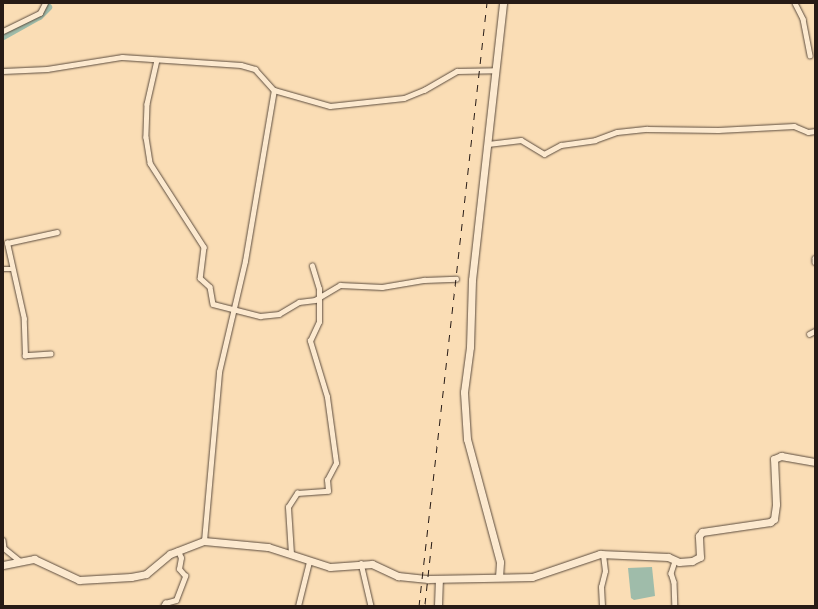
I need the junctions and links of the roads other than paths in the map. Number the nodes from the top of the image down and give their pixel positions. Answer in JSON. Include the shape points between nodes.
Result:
{"nodes":[{"id":1,"x":45,"y":3,"type":"edge"},
{"id":2,"x":503,"y":3,"type":"edge"},
{"id":3,"x":795,"y":3,"type":"edge"},
{"id":4,"x":3,"y":31,"type":"edge"},
{"id":5,"x":810,"y":55,"type":"dead end"},
{"id":6,"x":157,"y":60,"type":"junction"},
{"id":7,"x":497,"y":70,"type":"junction"},
{"id":8,"x":3,"y":71,"type":"edge"},
{"id":9,"x":274,"y":90,"type":"junction"},
{"id":10,"x":815,"y":131,"type":"edge"},
{"id":11,"x":488,"y":144,"type":"junction"},
{"id":12,"x":56,"y":232,"type":"dead end"},
{"id":13,"x":5,"y":247,"type":"edge"},
{"id":14,"x":815,"y":258,"type":"edge"},
{"id":15,"x":815,"y":262,"type":"edge"},
{"id":16,"x":312,"y":266,"type":"dead end"},
{"id":17,"x":3,"y":269,"type":"edge"},
{"id":18,"x":12,"y":269,"type":"junction"},
{"id":19,"x":456,"y":279,"type":"dead end"},
{"id":20,"x":319,"y":297,"type":"junction"},
{"id":21,"x":234,"y":308,"type":"junction"},
{"id":22,"x":815,"y":330,"type":"edge"},
{"id":23,"x":809,"y":334,"type":"dead end"},
{"id":24,"x":50,"y":354,"type":"dead end"},
{"id":25,"x":815,"y":462,"type":"edge"},
{"id":26,"x":3,"y":540,"type":"edge"},
{"id":27,"x":204,"y":541,"type":"junction"},
{"id":28,"x":178,"y":551,"type":"junction"},
{"id":29,"x":291,"y":554,"type":"junction"},
{"id":30,"x":603,"y":554,"type":"junction"},
{"id":31,"x":675,"y":561,"type":"junction"},
{"id":32,"x":20,"y":562,"type":"junction"},
{"id":33,"x":309,"y":562,"type":"junction"},
{"id":34,"x":361,"y":564,"type":"junction"},
{"id":35,"x":3,"y":565,"type":"edge"},
{"id":36,"x":499,"y":578,"type":"junction"},
{"id":37,"x":439,"y":579,"type":"junction"},
{"id":38,"x":163,"y":606,"type":"edge"},
{"id":39,"x":298,"y":606,"type":"edge"},
{"id":40,"x":371,"y":606,"type":"edge"},
{"id":41,"x":438,"y":606,"type":"edge"},
{"id":42,"x":602,"y":606,"type":"edge"},
{"id":43,"x":675,"y":606,"type":"edge"}],
"edges":[{"from":1,"to":4,"type":"street","via":[[40,13]]},
{"from":2,"to":7,"type":"street"},
{"from":3,"to":5,"type":"street","via":[[803,19]]},
{"from":6,"to":8,"type":"street","via":[[122,57],[47,70]]},
{"from":6,"to":9,"type":"street","via":[[248,66],[257,71]]},
{"from":6,"to":21,"type":"street","via":[[147,104],[146,136],[150,163],[204,247],[200,278],[210,287],[213,304]]},
{"from":7,"to":9,"type":"street","via":[[457,71],[404,98],[344,105],[324,105]]},
{"from":7,"to":11,"type":"street"},
{"from":9,"to":21,"type":"street","via":[[246,261]]},
{"from":10,"to":11,"type":"street","via":[[808,132],[794,126],[718,130],[647,129],[617,132],[595,140],[561,145],[544,154],[521,140]]},
{"from":11,"to":36,"type":"street","via":[[471,287],[470,346],[464,406],[470,451],[501,565]]},
{"from":12,"to":13,"type":"street","via":[[7,243]]},
{"from":13,"to":18,"type":"street"},
{"from":14,"to":15,"type":"street"},
{"from":16,"to":20,"type":"street"},
{"from":17,"to":18,"type":"street"},
{"from":18,"to":24,"type":"street","via":[[24,319],[24,356]]},
{"from":19,"to":20,"type":"street","via":[[424,280],[382,287],[340,285]]},
{"from":20,"to":21,"type":"street","via":[[299,302],[279,314],[260,316]]},
{"from":20,"to":29,"type":"street","via":[[319,322],[310,341],[327,397],[336,463],[327,480],[328,491],[297,493],[288,507]]},
{"from":21,"to":27,"type":"street","via":[[219,372]]},
{"from":22,"to":23,"type":"street"},
{"from":25,"to":31,"type":"street","via":[[776,457],[776,504],[772,520],[705,531],[699,536],[699,558]]},
{"from":26,"to":32,"type":"street","via":[[4,548]]},
{"from":27,"to":28,"type":"street"},
{"from":27,"to":29,"type":"street","via":[[268,547]]},
{"from":28,"to":32,"type":"street","via":[[166,557],[146,574],[109,580],[79,580],[34,559]]},
{"from":28,"to":38,"type":"street","via":[[181,558],[179,569],[185,576],[176,600]]},
{"from":29,"to":33,"type":"street"},
{"from":30,"to":31,"type":"street","via":[[668,556]]},
{"from":30,"to":36,"type":"street","via":[[536,577]]},
{"from":30,"to":42,"type":"street","via":[[605,571],[601,587]]},
{"from":31,"to":43,"type":"street","via":[[671,573]]},
{"from":32,"to":35,"type":"street"},
{"from":33,"to":34,"type":"street","via":[[330,567]]},
{"from":33,"to":39,"type":"street"},
{"from":34,"to":37,"type":"street","via":[[378,566],[398,576]]},
{"from":34,"to":40,"type":"street"},
{"from":36,"to":37,"type":"street"},
{"from":37,"to":41,"type":"street"}]}
